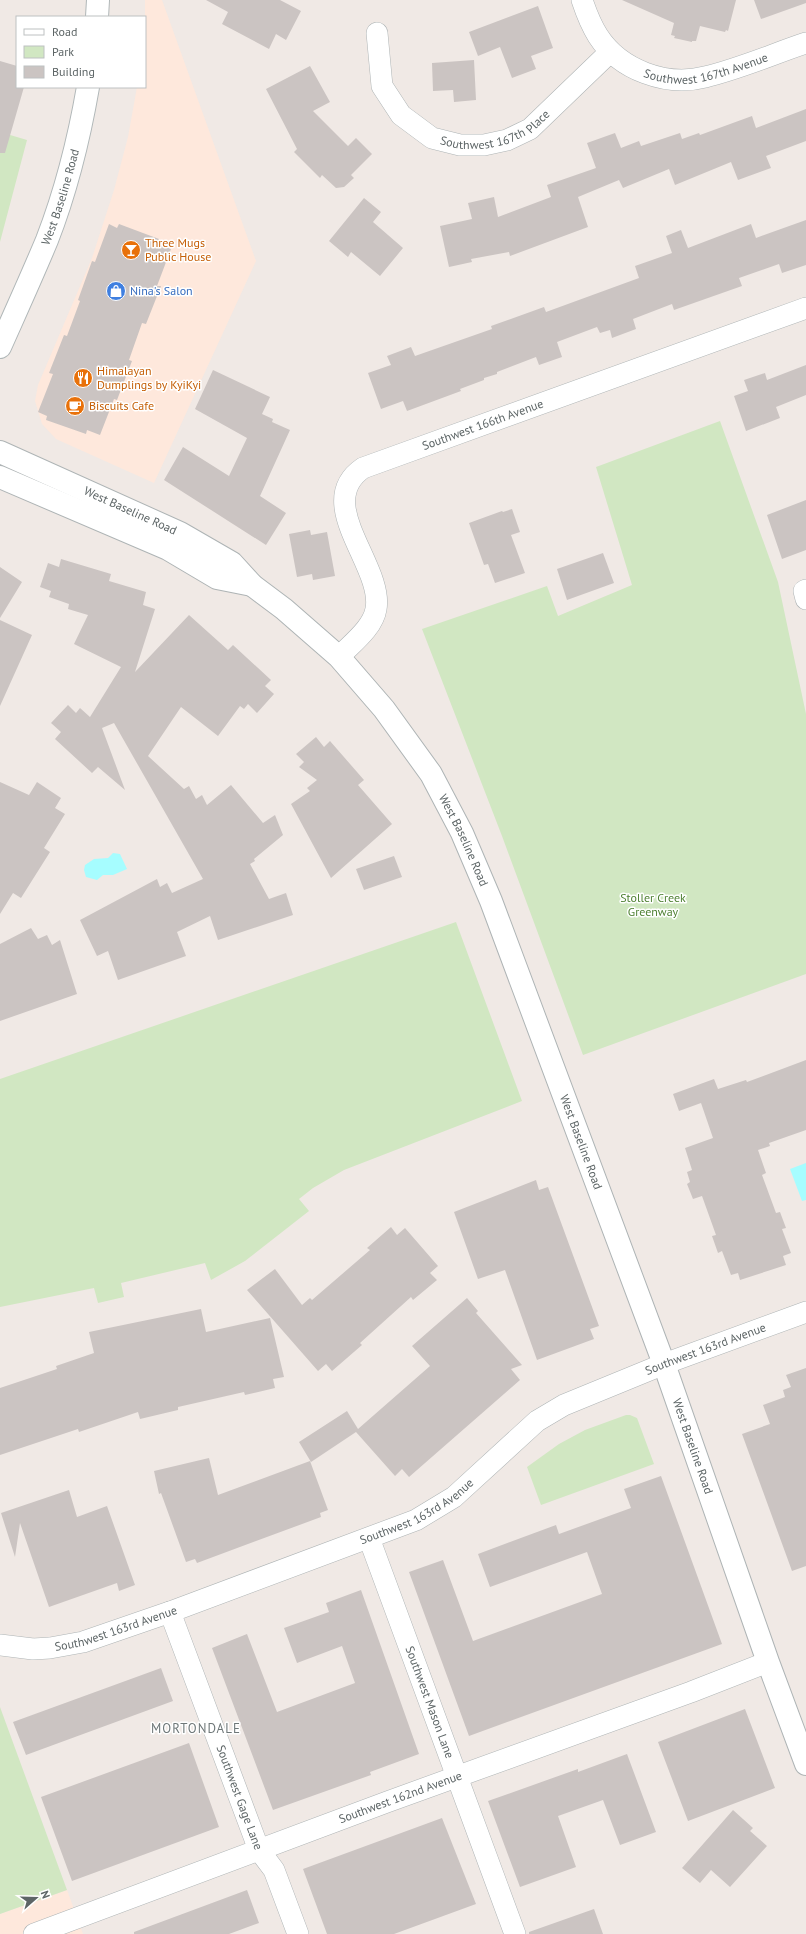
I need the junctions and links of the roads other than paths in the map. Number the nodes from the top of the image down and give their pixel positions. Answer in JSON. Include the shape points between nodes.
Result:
{"nodes":[{"id":1,"x":98,"y":0,"type":"edge"},
{"id":2,"x":582,"y":0,"type":"edge"},
{"id":3,"x":97,"y":16,"type":"edge"},
{"id":4,"x":377,"y":33,"type":"dead end"},
{"id":5,"x":806,"y":43,"type":"edge"},
{"id":6,"x":610,"y":52,"type":"junction"},
{"id":7,"x":88,"y":88,"type":"edge"},
{"id":8,"x":806,"y":308,"type":"edge"},
{"id":9,"x":0,"y":347,"type":"edge"},
{"id":10,"x":0,"y":452,"type":"edge"},
{"id":11,"x":0,"y":477,"type":"edge"},
{"id":12,"x":252,"y":585,"type":"junction"},
{"id":13,"x":339,"y":657,"type":"junction"},
{"id":14,"x":806,"y":1312,"type":"edge"},
{"id":15,"x":664,"y":1364,"type":"junction"},
{"id":16,"x":369,"y":1538,"type":"junction"},
{"id":17,"x":170,"y":1612,"type":"junction"},
{"id":18,"x":0,"y":1645,"type":"edge"},
{"id":19,"x":768,"y":1662,"type":"junction"},
{"id":20,"x":806,"y":1764,"type":"edge"},
{"id":21,"x":457,"y":1777,"type":"junction"},
{"id":22,"x":259,"y":1850,"type":"junction"},
{"id":23,"x":34,"y":1934,"type":"edge"},
{"id":24,"x":298,"y":1934,"type":"edge"},
{"id":25,"x":515,"y":1934,"type":"edge"}],
"edges":[{"from":1,"to":3,"type":"street"},
{"from":2,"to":6,"type":"street","name":"Southwest 167th Avenue","via":[[589,20]]},
{"from":4,"to":6,"type":"street","name":"Southwest 167th Place","via":[[382,86],[401,115],[432,138],[460,145],[500,142],[530,129]]},
{"from":5,"to":6,"type":"street","name":"Southwest 167th Avenue","via":[[704,78],[674,80],[637,71]]},
{"from":7,"to":9,"type":"street","name":"West Baseline Road","via":[[77,144],[59,206],[47,240]]},
{"from":8,"to":13,"type":"street","name":"Southwest 166th Avenue","via":[[363,468],[354,474],[345,491],[345,511],[371,580],[376,610],[360,635]]},
{"from":10,"to":12,"type":"street","name":"West Baseline Road","via":[[180,533],[232,563]]},
{"from":11,"to":12,"type":"street","name":"West Baseline Road","via":[[168,549],[217,578]]},
{"from":12,"to":13,"type":"street","name":"West Baseline Road"},
{"from":13,"to":15,"type":"street","name":"West Baseline Road","via":[[406,738],[430,774],[462,833],[491,901]]},
{"from":14,"to":15,"type":"street","name":"Southwest 163rd Avenue"},
{"from":15,"to":16,"type":"street","name":"Southwest 163rd Avenue","via":[[558,1409],[537,1421],[454,1497],[416,1520]]},
{"from":15,"to":19,"type":"street","name":"West Baseline Road"},
{"from":16,"to":17,"type":"street","name":"Southwest 163rd Avenue"},
{"from":16,"to":21,"type":"street","name":"Southwest Mason Lane"},
{"from":17,"to":18,"type":"street","name":"Southwest 163rd Avenue","via":[[67,1645],[33,1649]]},
{"from":17,"to":22,"type":"street","name":"Southwest Gage Lane"},
{"from":19,"to":20,"type":"street","name":"West Baseline Road"},
{"from":19,"to":21,"type":"street","name":"Southwest 162nd Avenue"},
{"from":21,"to":22,"type":"street","name":"Southwest 162nd Avenue"},
{"from":21,"to":25,"type":"street","name":"Southwest Mason Lane"},
{"from":22,"to":23,"type":"street","name":"Southwest 162nd Avenue"},
{"from":22,"to":24,"type":"street","name":"Southwest Gage Lane","via":[[274,1870]]}]}
